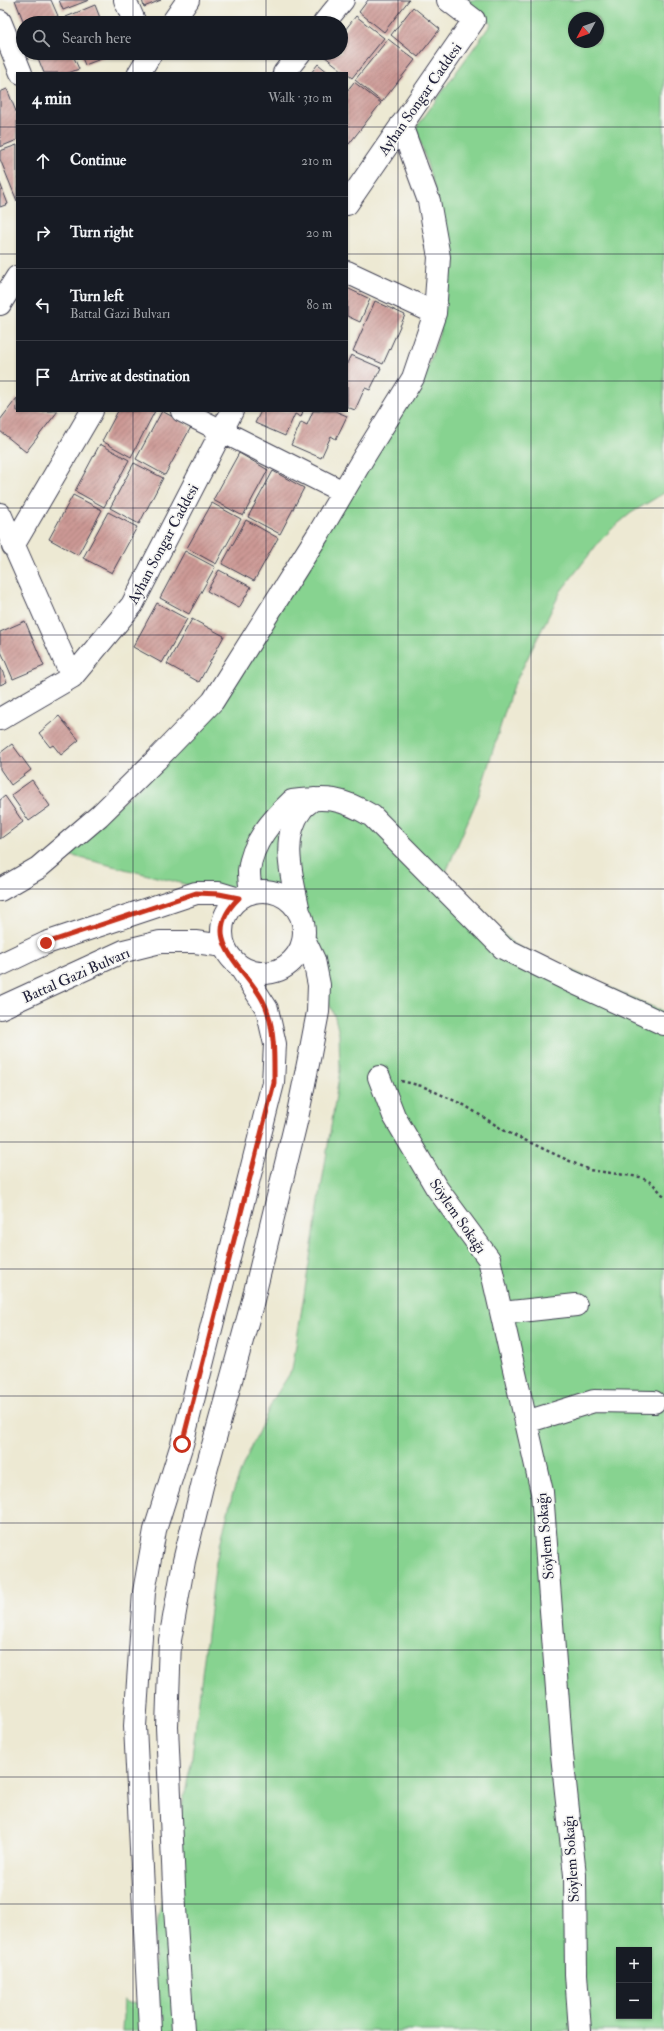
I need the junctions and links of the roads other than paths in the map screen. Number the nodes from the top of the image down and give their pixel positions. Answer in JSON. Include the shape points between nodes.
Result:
{"nodes":[{"id":1,"x":125,"y":0,"type":"edge"},
{"id":2,"x":188,"y":0,"type":"edge"},
{"id":3,"x":343,"y":0,"type":"edge"},
{"id":4,"x":448,"y":0,"type":"edge"},
{"id":5,"x":132,"y":16,"type":"edge"},
{"id":6,"x":177,"y":16,"type":"edge"},
{"id":7,"x":330,"y":16,"type":"edge"},
{"id":8,"x":0,"y":21,"type":"edge"},
{"id":9,"x":294,"y":60,"type":"edge"},
{"id":10,"x":21,"y":72,"type":"edge"},
{"id":11,"x":285,"y":72,"type":"edge"},
{"id":12,"x":402,"y":125,"type":"junction"},
{"id":13,"x":348,"y":203,"type":"edge"},
{"id":14,"x":348,"y":272,"type":"edge"},
{"id":15,"x":16,"y":279,"type":"edge"},
{"id":16,"x":0,"y":304,"type":"edge"},
{"id":17,"x":435,"y":313,"type":"junction"},
{"id":18,"x":91,"y":412,"type":"edge"},
{"id":19,"x":184,"y":412,"type":"edge"},
{"id":20,"x":231,"y":412,"type":"edge"},
{"id":21,"x":221,"y":432,"type":"junction"},
{"id":22,"x":343,"y":492,"type":"junction"},
{"id":23,"x":0,"y":514,"type":"edge"},
{"id":24,"x":13,"y":546,"type":"junction"},
{"id":25,"x":72,"y":677,"type":"junction"},
{"id":26,"x":0,"y":720,"type":"edge"},
{"id":27,"x":314,"y":799,"type":"junction"},
{"id":28,"x":0,"y":890,"type":"edge"},
{"id":29,"x":245,"y":896,"type":"junction"},
{"id":30,"x":299,"y":912,"type":"junction"},
{"id":31,"x":304,"y":939,"type":"junction"},
{"id":32,"x":224,"y":946,"type":"junction"},
{"id":33,"x":0,"y":965,"type":"edge"},
{"id":34,"x":240,"y":967,"type":"junction"},
{"id":35,"x":0,"y":1008,"type":"edge"},
{"id":36,"x":664,"y":1024,"type":"edge"},
{"id":37,"x":379,"y":1077,"type":"road end"},
{"id":38,"x":576,"y":1305,"type":"dead end"},
{"id":39,"x":502,"y":1314,"type":"junction"},
{"id":40,"x":654,"y":1402,"type":"dead end"},
{"id":41,"x":526,"y":1422,"type":"junction"},
{"id":42,"x":150,"y":2031,"type":"edge"},
{"id":43,"x":183,"y":2031,"type":"edge"},
{"id":44,"x":580,"y":2031,"type":"edge"}],
"edges":[{"from":1,"to":5,"type":"street"},
{"from":2,"to":6,"type":"street"},
{"from":3,"to":7,"type":"street"},
{"from":4,"to":12,"type":"street","name":"Ayhan Songar Caddesi","via":[[474,20]]},
{"from":8,"to":10,"type":"street"},
{"from":9,"to":11,"type":"street"},
{"from":12,"to":13,"type":"street","name":"Ayhan Songar Caddesi"},
{"from":12,"to":17,"type":"street","via":[[429,201],[439,256]]},
{"from":14,"to":17,"type":"street"},
{"from":15,"to":16,"type":"street"},
{"from":17,"to":22,"type":"street","via":[[413,378]]},
{"from":18,"to":24,"type":"street"},
{"from":19,"to":21,"type":"street"},
{"from":20,"to":21,"type":"street","name":"Ayhan Songar Caddesi"},
{"from":21,"to":22,"type":"street"},
{"from":21,"to":25,"type":"street","name":"Ayhan Songar Caddesi","via":[[132,605]]},
{"from":22,"to":28,"type":"street","via":[[213,701],[99,816],[38,868]]},
{"from":23,"to":24,"type":"street"},
{"from":24,"to":25,"type":"street"},
{"from":25,"to":26,"type":"street","name":"Ayhan Songar Caddesi"},
{"from":27,"to":29,"type":"street","via":[[292,801],[273,820],[254,848]]},
{"from":27,"to":30,"type":"street","via":[[301,809],[289,844]]},
{"from":27,"to":36,"type":"street","via":[[330,798],[352,804],[372,816],[503,948]]},
{"from":29,"to":30,"type":"street","via":[[265,891],[278,894],[290,901]]},
{"from":29,"to":32,"type":"street","via":[[230,908],[224,920]]},
{"from":29,"to":33,"type":"street","via":[[196,893],[46,943]]},
{"from":30,"to":31,"type":"street","via":[[304,925]]},
{"from":31,"to":34,"type":"street","via":[[300,952],[291,963],[279,970],[266,974]]},
{"from":31,"to":43,"type":"street","via":[[314,960],[319,985],[318,1012],[310,1054],[252,1304],[184,1561],[170,1640],[167,1727]]},
{"from":32,"to":34,"type":"street"},
{"from":32,"to":35,"type":"street","name":"Battal Gazi Bulvarı","via":[[195,942],[160,942],[124,951]]},
{"from":34,"to":42,"type":"street","via":[[267,1010],[275,1044],[274,1083],[182,1444],[155,1530],[144,1592],[138,1654],[136,1778]]},
{"from":37,"to":39,"type":"street","name":"Söylem Sokağı","via":[[394,1116],[429,1174],[489,1259]]},
{"from":38,"to":39,"type":"street"},
{"from":39,"to":41,"type":"street","name":"Söylem Sokağı"},
{"from":40,"to":41,"type":"street","via":[[594,1401]]},
{"from":41,"to":44,"type":"street","name":"Söylem Sokağı","via":[[542,1492],[561,1740],[575,1875],[576,1974]]}]}
